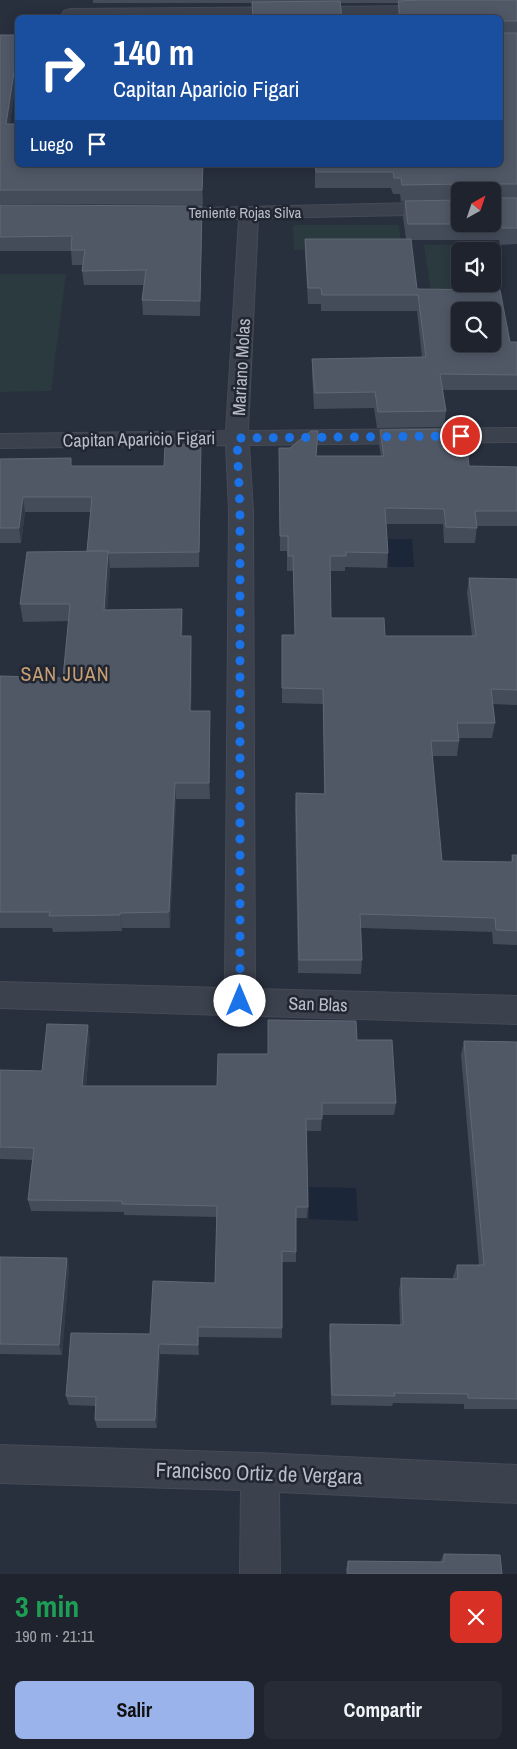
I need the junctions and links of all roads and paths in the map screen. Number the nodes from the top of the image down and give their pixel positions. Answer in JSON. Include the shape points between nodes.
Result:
{"nodes":[{"id":1,"x":447,"y":9,"type":"edge"},
{"id":2,"x":70,"y":14,"type":"dead end"},
{"id":3,"x":199,"y":15,"type":"edge"},
{"id":4,"x":451,"y":208,"type":"edge"},
{"id":5,"x":149,"y":212,"type":"edge"},
{"id":6,"x":249,"y":213,"type":"junction"},
{"id":7,"x":517,"y":435,"type":"edge"},
{"id":8,"x":237,"y":438,"type":"junction"},
{"id":9,"x":0,"y":441,"type":"edge"},
{"id":10,"x":0,"y":995,"type":"edge"},
{"id":11,"x":240,"y":1001,"type":"junction"},
{"id":12,"x":517,"y":1010,"type":"edge"},
{"id":13,"x":0,"y":1464,"type":"edge"},
{"id":14,"x":260,"y":1472,"type":"junction"},
{"id":15,"x":517,"y":1484,"type":"edge"},
{"id":16,"x":260,"y":1574,"type":"edge"}],
"edges":[{"from":1,"to":3,"type":"street"},
{"from":2,"to":3,"type":"street"},
{"from":4,"to":6,"type":"street","name":"Teniente Rojas Silva"},
{"from":5,"to":6,"type":"street","name":"Teniente Rojas Silva"},
{"from":6,"to":8,"type":"street","name":"Mariano Molas"},
{"from":7,"to":8,"type":"street","name":"Capitan Aparicio Figari"},
{"from":8,"to":9,"type":"street","name":"Capitan Aparicio Figari"},
{"from":8,"to":11,"type":"street","name":"Mariano Molas","via":[[240,511]]},
{"from":10,"to":11,"type":"street","name":"San Blas"},
{"from":11,"to":12,"type":"street","name":"San Blas"},
{"from":13,"to":14,"type":"street","name":"Francisco Ortiz de Vergara"},
{"from":14,"to":15,"type":"street","name":"Francisco Ortiz de Vergara"},
{"from":14,"to":16,"type":"street"}]}
